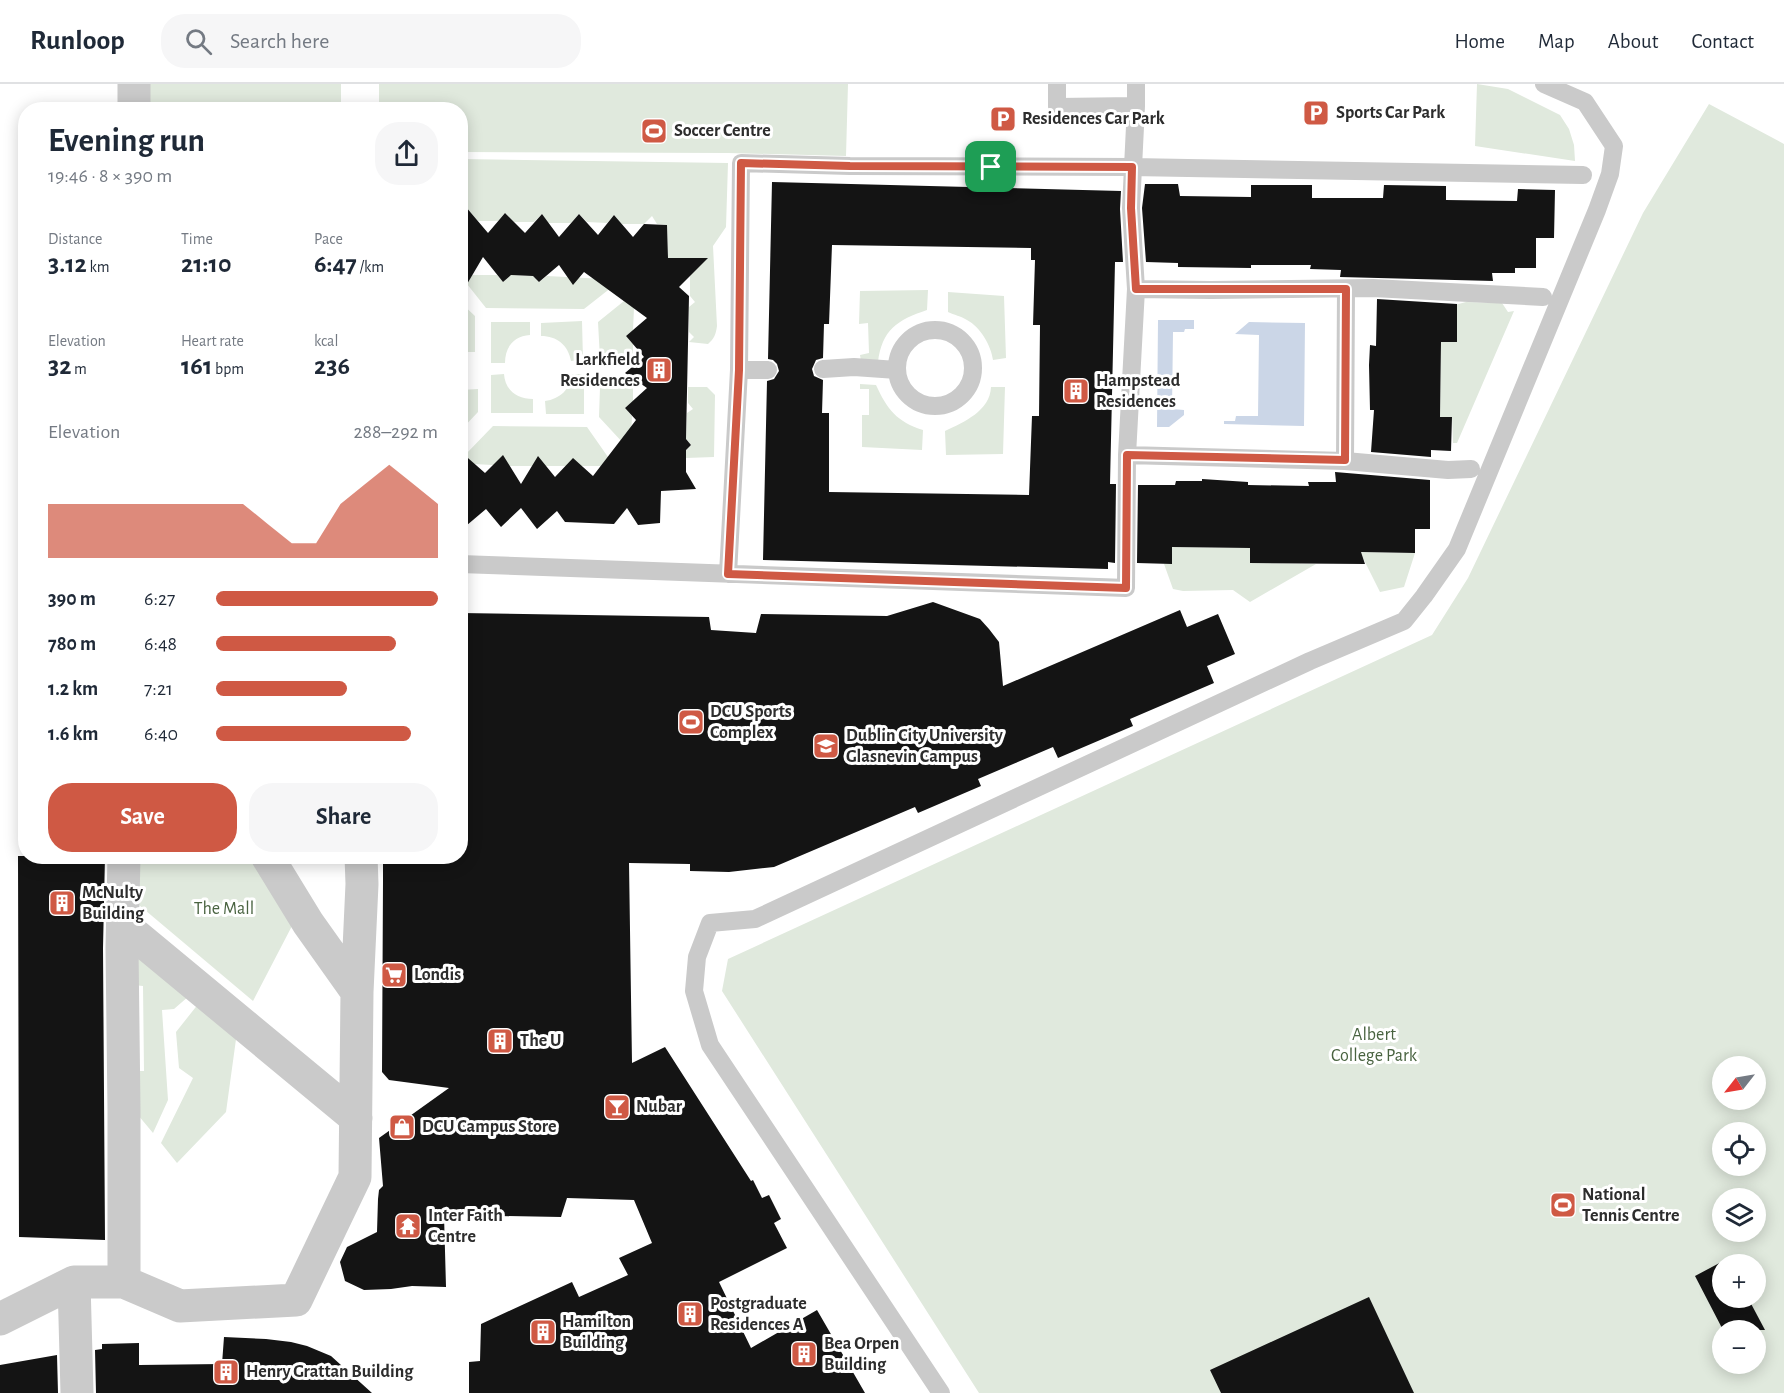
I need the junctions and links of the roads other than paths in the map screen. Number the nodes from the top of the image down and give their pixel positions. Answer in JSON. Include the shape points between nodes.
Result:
{"nodes":[{"id":1,"x":134,"y":84,"type":"edge"},
{"id":2,"x":1057,"y":84,"type":"edge"},
{"id":3,"x":1136,"y":84,"type":"edge"},
{"id":4,"x":1544,"y":84,"type":"edge"},
{"id":5,"x":134,"y":102,"type":"edge"},
{"id":6,"x":1136,"y":106,"type":"junction"},
{"id":7,"x":1132,"y":167,"type":"junction"},
{"id":8,"x":1583,"y":176,"type":"dead end"},
{"id":9,"x":1136,"y":289,"type":"junction"},
{"id":10,"x":1346,"y":289,"type":"junction"},
{"id":11,"x":1543,"y":297,"type":"dead end"},
{"id":12,"x":823,"y":369,"type":"dead end"},
{"id":13,"x":739,"y":370,"type":"junction"},
{"id":14,"x":768,"y":370,"type":"dead end"},
{"id":15,"x":897,"y":370,"type":"junction"},
{"id":16,"x":1127,"y":455,"type":"junction"},
{"id":17,"x":1345,"y":460,"type":"junction"},
{"id":18,"x":1471,"y":469,"type":"dead end"},
{"id":19,"x":468,"y":564,"type":"edge"},
{"id":20,"x":728,"y":574,"type":"junction"},
{"id":21,"x":124,"y":864,"type":"edge"},
{"id":22,"x":272,"y":864,"type":"edge"},
{"id":23,"x":361,"y":864,"type":"edge"},
{"id":24,"x":123,"y":925,"type":"junction"},
{"id":25,"x":357,"y":992,"type":"junction"},
{"id":26,"x":356,"y":1118,"type":"junction"},
{"id":27,"x":74,"y":1282,"type":"junction"},
{"id":28,"x":124,"y":1282,"type":"junction"},
{"id":29,"x":0,"y":1319,"type":"edge"},
{"id":30,"x":77,"y":1393,"type":"edge"},
{"id":31,"x":941,"y":1393,"type":"edge"}],
"edges":[{"from":1,"to":5,"type":"street"},
{"from":2,"to":6,"type":"lane","via":[[1057,107]]},
{"from":3,"to":6,"type":"lane"},
{"from":4,"to":31,"type":"lane","via":[[1586,102],[1614,146],[1610,174],[1457,549],[1404,621],[755,919],[710,923],[697,957],[694,990],[710,1045]]},
{"from":6,"to":7,"type":"lane"},
{"from":7,"to":8,"type":"lane"},
{"from":7,"to":9,"type":"lane"},
{"from":7,"to":13,"type":"lane","via":[[741,163]]},
{"from":9,"to":10,"type":"lane"},
{"from":9,"to":16,"type":"lane"},
{"from":10,"to":11,"type":"lane"},
{"from":10,"to":17,"type":"lane"},
{"from":12,"to":15,"type":"lane"},
{"from":13,"to":14,"type":"lane"},
{"from":13,"to":20,"type":"lane"},
{"from":15,"to":15,"type":"lane","via":[[897,359],[909,340],[939,329],[963,342],[974,368],[966,391],[946,405],[933,406],[912,399],[904,391]]},
{"from":16,"to":17,"type":"lane"},
{"from":16,"to":20,"type":"lane","via":[[1126,588]]},
{"from":17,"to":18,"type":"lane"},
{"from":19,"to":20,"type":"lane"},
{"from":21,"to":24,"type":"street"},
{"from":22,"to":25,"type":"street"},
{"from":23,"to":25,"type":"street"},
{"from":24,"to":26,"type":"street"},
{"from":24,"to":28,"type":"street"},
{"from":25,"to":26,"type":"street"},
{"from":26,"to":28,"type":"street","via":[[355,1176],[296,1300],[180,1306]]},
{"from":27,"to":28,"type":"street"},
{"from":27,"to":29,"type":"street"},
{"from":27,"to":30,"type":"street"}]}
